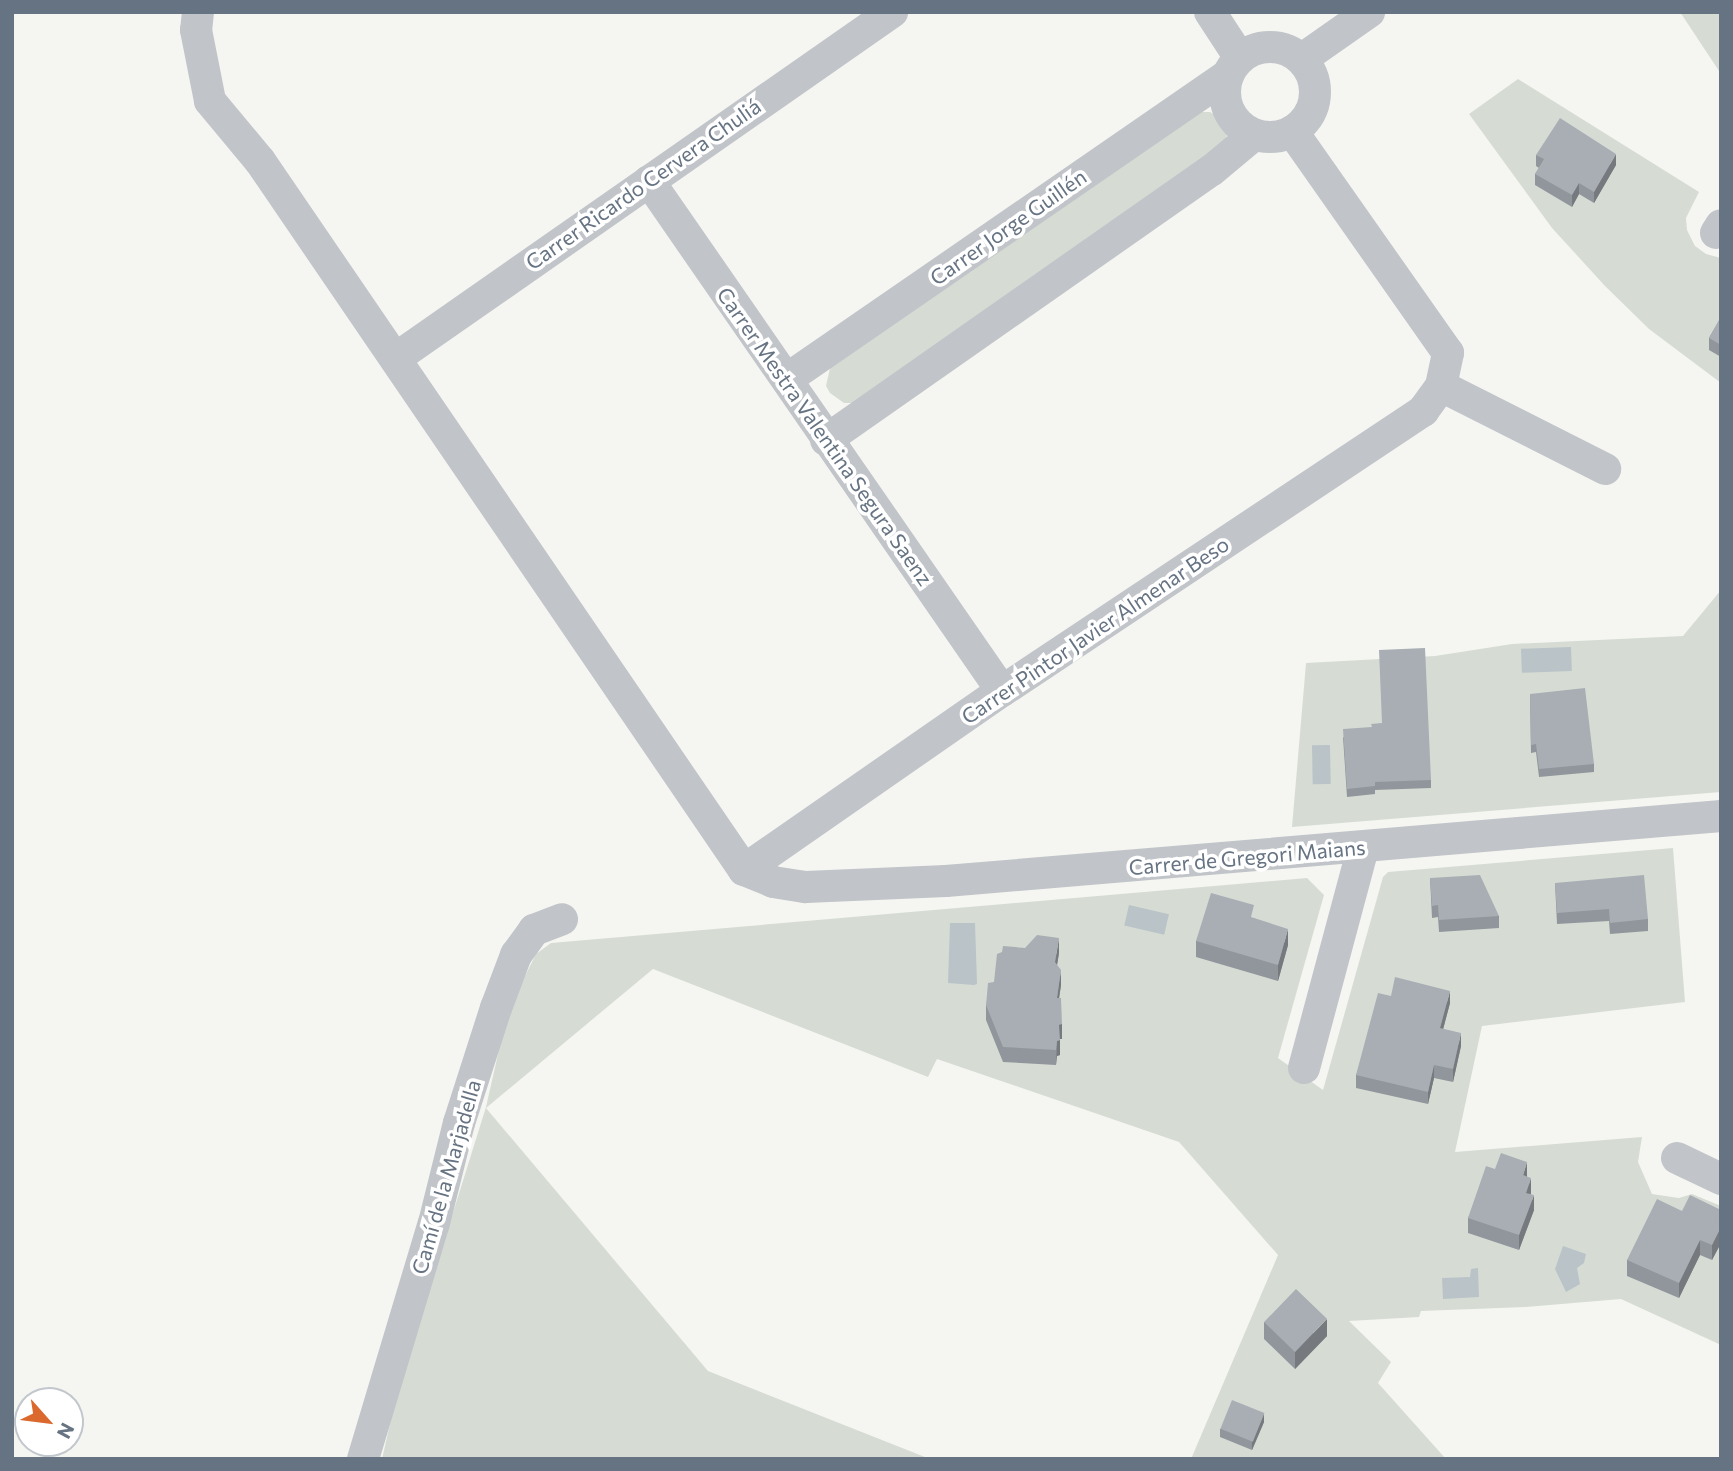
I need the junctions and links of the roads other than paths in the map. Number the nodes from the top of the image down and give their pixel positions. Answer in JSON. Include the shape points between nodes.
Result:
{"nodes":[{"id":1,"x":198,"y":12,"type":"edge"},
{"id":2,"x":892,"y":12,"type":"edge"},
{"id":3,"x":1210,"y":12,"type":"edge"},
{"id":4,"x":1369,"y":12,"type":"edge"},
{"id":5,"x":1302,"y":59,"type":"junction"},
{"id":6,"x":1234,"y":66,"type":"junction"},
{"id":7,"x":1292,"y":131,"type":"junction"},
{"id":8,"x":1254,"y":135,"type":"junction"},
{"id":9,"x":649,"y":180,"type":"junction"},
{"id":10,"x":396,"y":358,"type":"junction"},
{"id":11,"x":787,"y":379,"type":"junction"},
{"id":12,"x":1441,"y":386,"type":"junction"},
{"id":13,"x":826,"y":440,"type":"junction"},
{"id":14,"x":1605,"y":469,"type":"dead end"},
{"id":15,"x":1002,"y":691,"type":"junction"},
{"id":16,"x":1721,"y":817,"type":"edge"},
{"id":17,"x":1363,"y":848,"type":"junction"},
{"id":18,"x":744,"y":870,"type":"junction"},
{"id":19,"x":562,"y":919,"type":"dead end"},
{"id":20,"x":1304,"y":1068,"type":"dead end"},
{"id":21,"x":1676,"y":1158,"type":"dead end"},
{"id":22,"x":1721,"y":1179,"type":"edge"},
{"id":23,"x":363,"y":1459,"type":"edge"}],
"edges":[{"from":1,"to":10,"type":"street","via":[[196,30],[210,101],[260,161]]},
{"from":2,"to":9,"type":"street","name":"Carrer Ricardo Cervera Chuliá"},
{"from":3,"to":6,"type":"street"},
{"from":4,"to":5,"type":"street"},
{"from":5,"to":6,"type":"street","via":[[1275,47],[1251,51]]},
{"from":5,"to":7,"type":"street","via":[[1311,72],[1316,96],[1310,115]]},
{"from":6,"to":8,"type":"street","via":[[1225,97],[1229,112]]},
{"from":6,"to":11,"type":"street","name":"Carrer Jorge Guillén"},
{"from":7,"to":8,"type":"street","via":[[1282,137]]},
{"from":7,"to":12,"type":"street","via":[[1448,353]]},
{"from":8,"to":13,"type":"street","via":[[1212,170]]},
{"from":9,"to":10,"type":"street","name":"Carrer Ricardo Cervera Chuliá"},
{"from":9,"to":11,"type":"street","name":"Carrer Mestra Valentina Segura Saenz"},
{"from":10,"to":18,"type":"street"},
{"from":11,"to":13,"type":"street","name":"Carrer Mestra Valentina Segura Saenz"},
{"from":12,"to":14,"type":"street"},
{"from":12,"to":15,"type":"street","name":"Carrer Pintor Javier Almenar Beso","via":[[1423,411]]},
{"from":13,"to":15,"type":"street","name":"Carrer Mestra Valentina Segura Saenz"},
{"from":15,"to":18,"type":"street","name":"Carrer Pintor Javier Almenar Beso"},
{"from":16,"to":17,"type":"street","name":"Carrer de Gregori Maians"},
{"from":17,"to":18,"type":"street","name":"Carrer de Gregori Maians","via":[[946,881],[806,887],[773,882]]},
{"from":17,"to":20,"type":"street"},
{"from":19,"to":23,"type":"street","name":"Camí de la Marjadella","via":[[534,930],[516,955],[500,997]]},
{"from":21,"to":22,"type":"street"}]}
